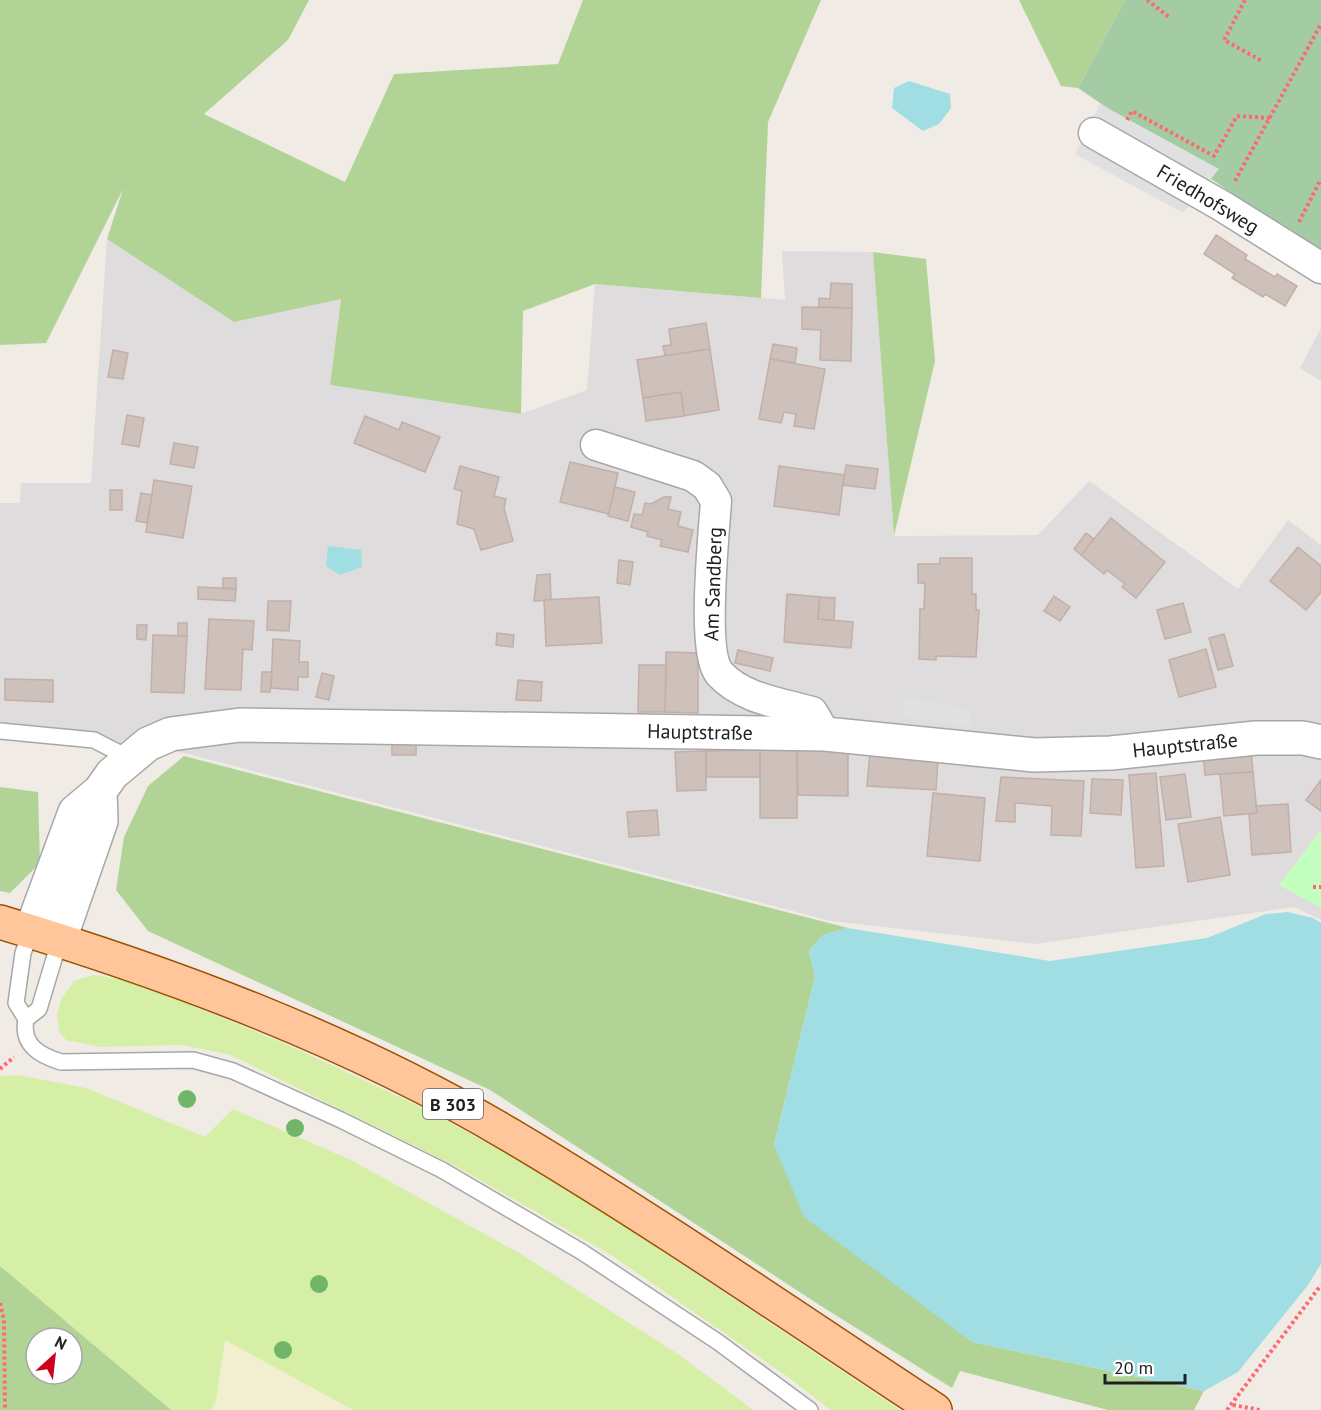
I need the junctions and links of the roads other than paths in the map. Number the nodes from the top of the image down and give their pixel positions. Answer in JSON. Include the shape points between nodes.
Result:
{"nodes":[{"id":1,"x":1104,"y":139,"type":"road end"},
{"id":2,"x":1321,"y":268,"type":"edge"},
{"id":3,"x":596,"y":445,"type":"dead end"},
{"id":4,"x":0,"y":731,"type":"edge"},
{"id":5,"x":825,"y":734,"type":"junction"},
{"id":6,"x":1321,"y":742,"type":"edge"},
{"id":7,"x":129,"y":758,"type":"junction"},
{"id":8,"x":0,"y":922,"type":"edge"},
{"id":9,"x":45,"y":935,"type":"junction"},
{"id":10,"x":26,"y":1019,"type":"junction"},
{"id":11,"x":810,"y":1410,"type":"edge"},
{"id":12,"x":935,"y":1410,"type":"edge"}],
"edges":[{"from":1,"to":2,"type":"street","name":"Friedhofsweg"},
{"from":3,"to":5,"type":"street","name":"Am Sandberg","via":[[693,476],[707,486],[716,501],[709,646],[718,673],[746,693],[812,712]]},
{"from":4,"to":7,"type":"lane","via":[[94,740]]},
{"from":5,"to":6,"type":"street","name":"Hauptstraße","via":[[1034,754],[1111,753],[1256,738]]},
{"from":5,"to":7,"type":"street","name":"Hauptstraße","via":[[240,725],[171,734]]},
{"from":7,"to":9,"type":"street","name":"Hauptstraße","via":[[100,791],[101,821]]},
{"from":8,"to":9,"type":"main road","number":"B 303"},
{"from":9,"to":10,"type":"lane","via":[[39,1009]]},
{"from":9,"to":10,"type":"lane","via":[[23,953],[16,1003]]},
{"from":9,"to":12,"type":"main road","number":"B 303","via":[[226,1000],[341,1048],[509,1134]]},
{"from":10,"to":11,"type":"lane","via":[[24,1037],[47,1057],[61,1062],[193,1060],[233,1071],[442,1170],[582,1252]]}]}
